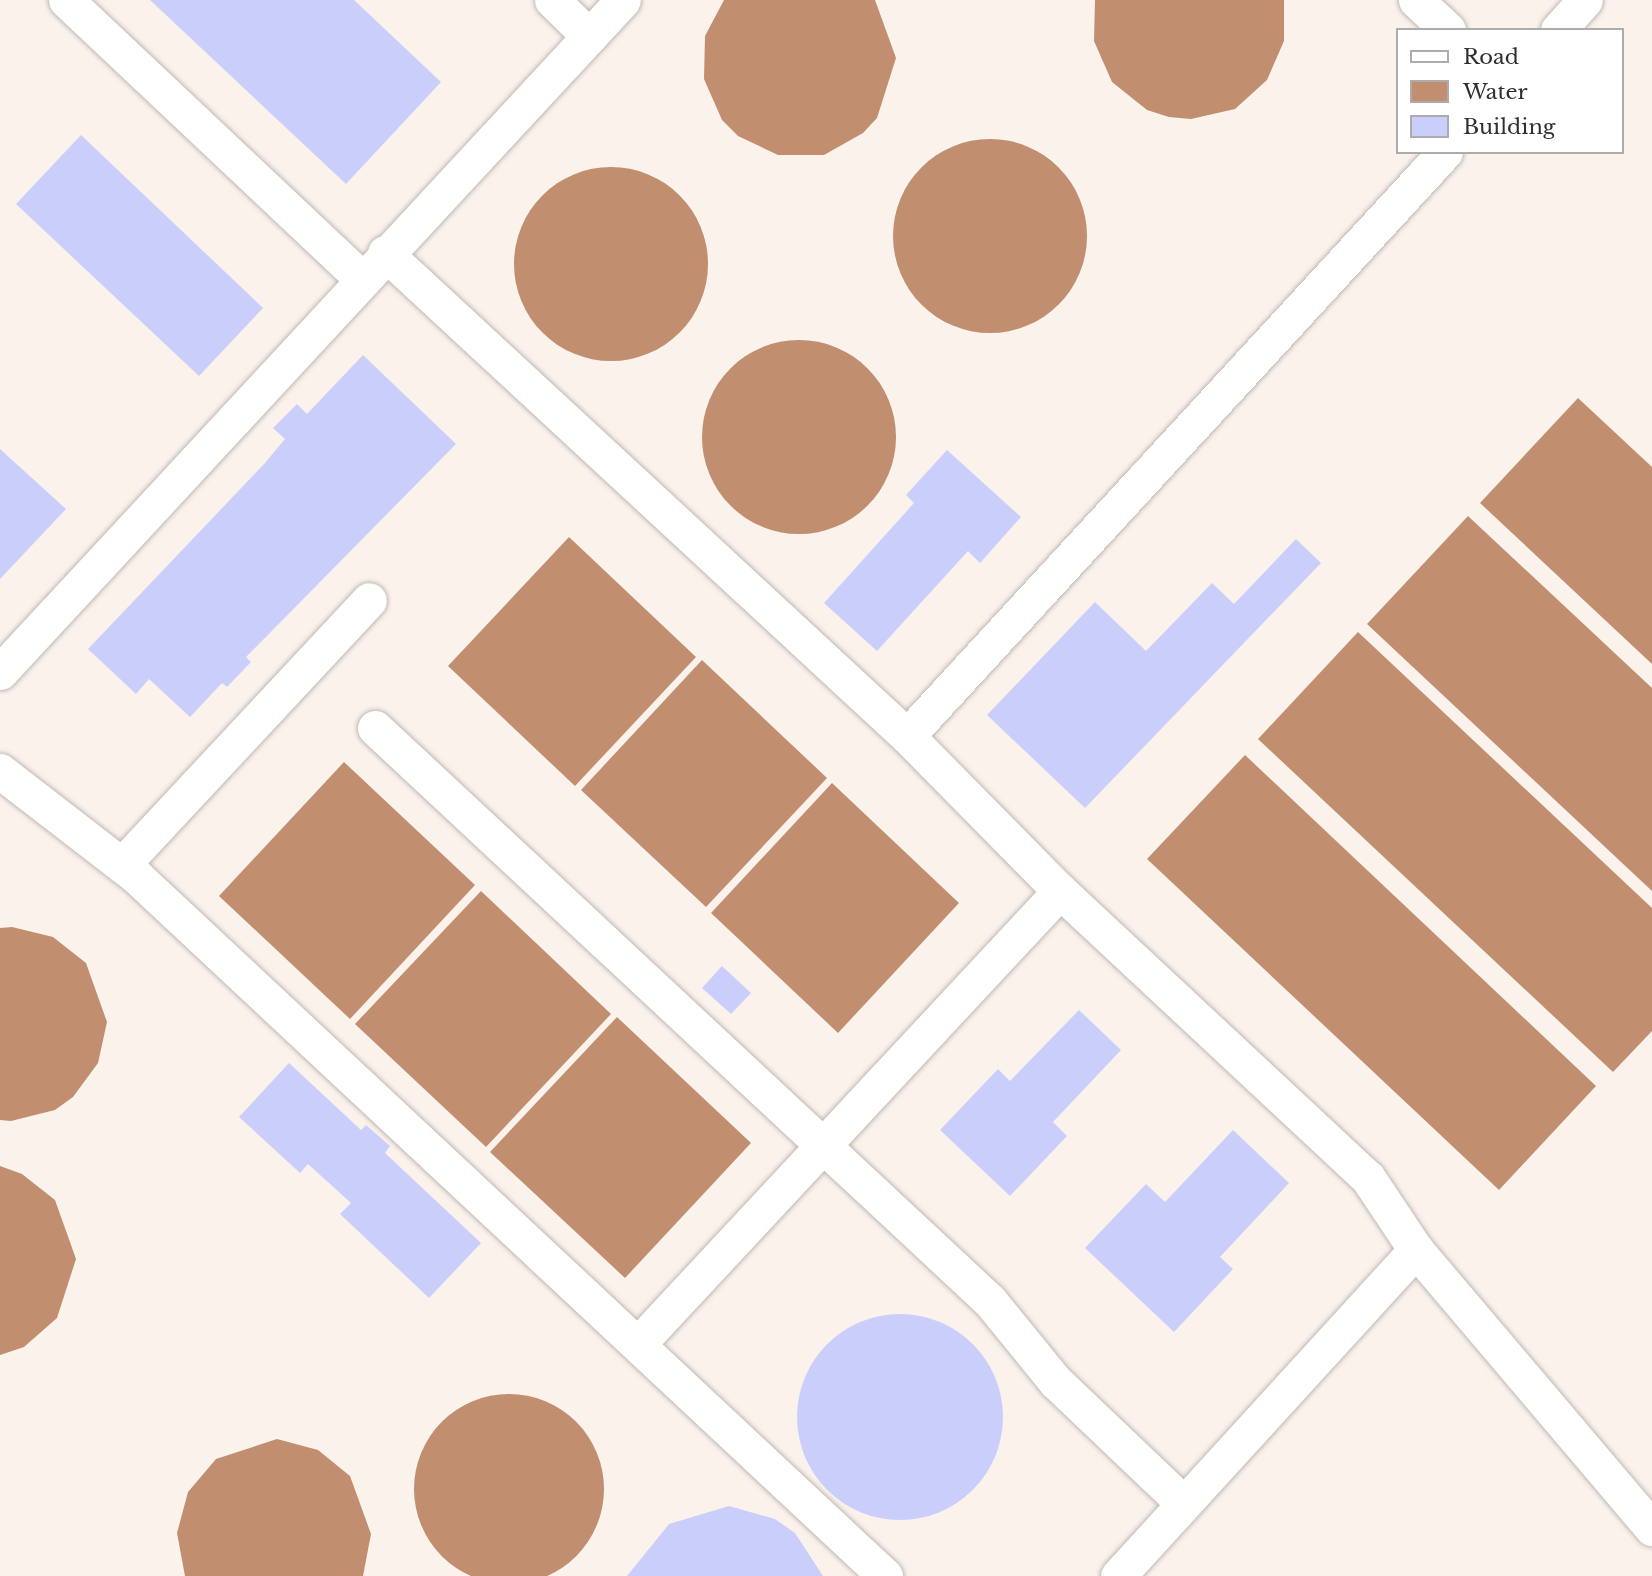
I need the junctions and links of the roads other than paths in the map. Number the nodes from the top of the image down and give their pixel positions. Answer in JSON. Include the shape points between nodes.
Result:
{"nodes":[{"id":1,"x":66,"y":0,"type":"edge"},
{"id":2,"x":552,"y":0,"type":"edge"},
{"id":3,"x":623,"y":0,"type":"edge"},
{"id":4,"x":1416,"y":0,"type":"edge"},
{"id":5,"x":1585,"y":0,"type":"edge"},
{"id":6,"x":1446,"y":28,"type":"edge"},
{"id":7,"x":1560,"y":28,"type":"edge"},
{"id":8,"x":589,"y":36,"type":"junction"},
{"id":9,"x":1443,"y":154,"type":"edge"},
{"id":10,"x":385,"y":253,"type":"junction"},
{"id":11,"x":361,"y":278,"type":"junction"},
{"id":12,"x":369,"y":600,"type":"dead end"},
{"id":13,"x":0,"y":671,"type":"edge"},
{"id":14,"x":375,"y":728,"type":"dead end"},
{"id":15,"x":907,"y":736,"type":"junction"},
{"id":16,"x":0,"y":771,"type":"edge"},
{"id":17,"x":122,"y":865,"type":"junction"},
{"id":18,"x":1060,"y":891,"type":"junction"},
{"id":19,"x":821,"y":1147,"type":"junction"},
{"id":20,"x":1416,"y":1250,"type":"junction"},
{"id":21,"x":638,"y":1344,"type":"junction"},
{"id":22,"x":1185,"y":1504,"type":"junction"},
{"id":23,"x":1652,"y":1528,"type":"edge"},
{"id":24,"x":885,"y":1576,"type":"edge"},
{"id":25,"x":1118,"y":1576,"type":"edge"}],
"edges":[{"from":1,"to":11,"type":"lane"},
{"from":2,"to":8,"type":"lane"},
{"from":3,"to":8,"type":"lane"},
{"from":4,"to":6,"type":"lane"},
{"from":5,"to":7,"type":"lane"},
{"from":8,"to":10,"type":"lane"},
{"from":9,"to":15,"type":"lane"},
{"from":10,"to":11,"type":"lane"},
{"from":10,"to":15,"type":"lane"},
{"from":11,"to":13,"type":"lane"},
{"from":12,"to":17,"type":"lane"},
{"from":14,"to":19,"type":"lane"},
{"from":15,"to":18,"type":"lane"},
{"from":16,"to":17,"type":"lane"},
{"from":17,"to":21,"type":"lane"},
{"from":18,"to":19,"type":"lane"},
{"from":18,"to":20,"type":"lane","via":[[1368,1178]]},
{"from":19,"to":21,"type":"lane"},
{"from":19,"to":22,"type":"lane","via":[[990,1301],[1055,1381]]},
{"from":20,"to":22,"type":"lane"},
{"from":20,"to":23,"type":"lane"},
{"from":21,"to":24,"type":"lane"},
{"from":22,"to":25,"type":"lane"}]}
